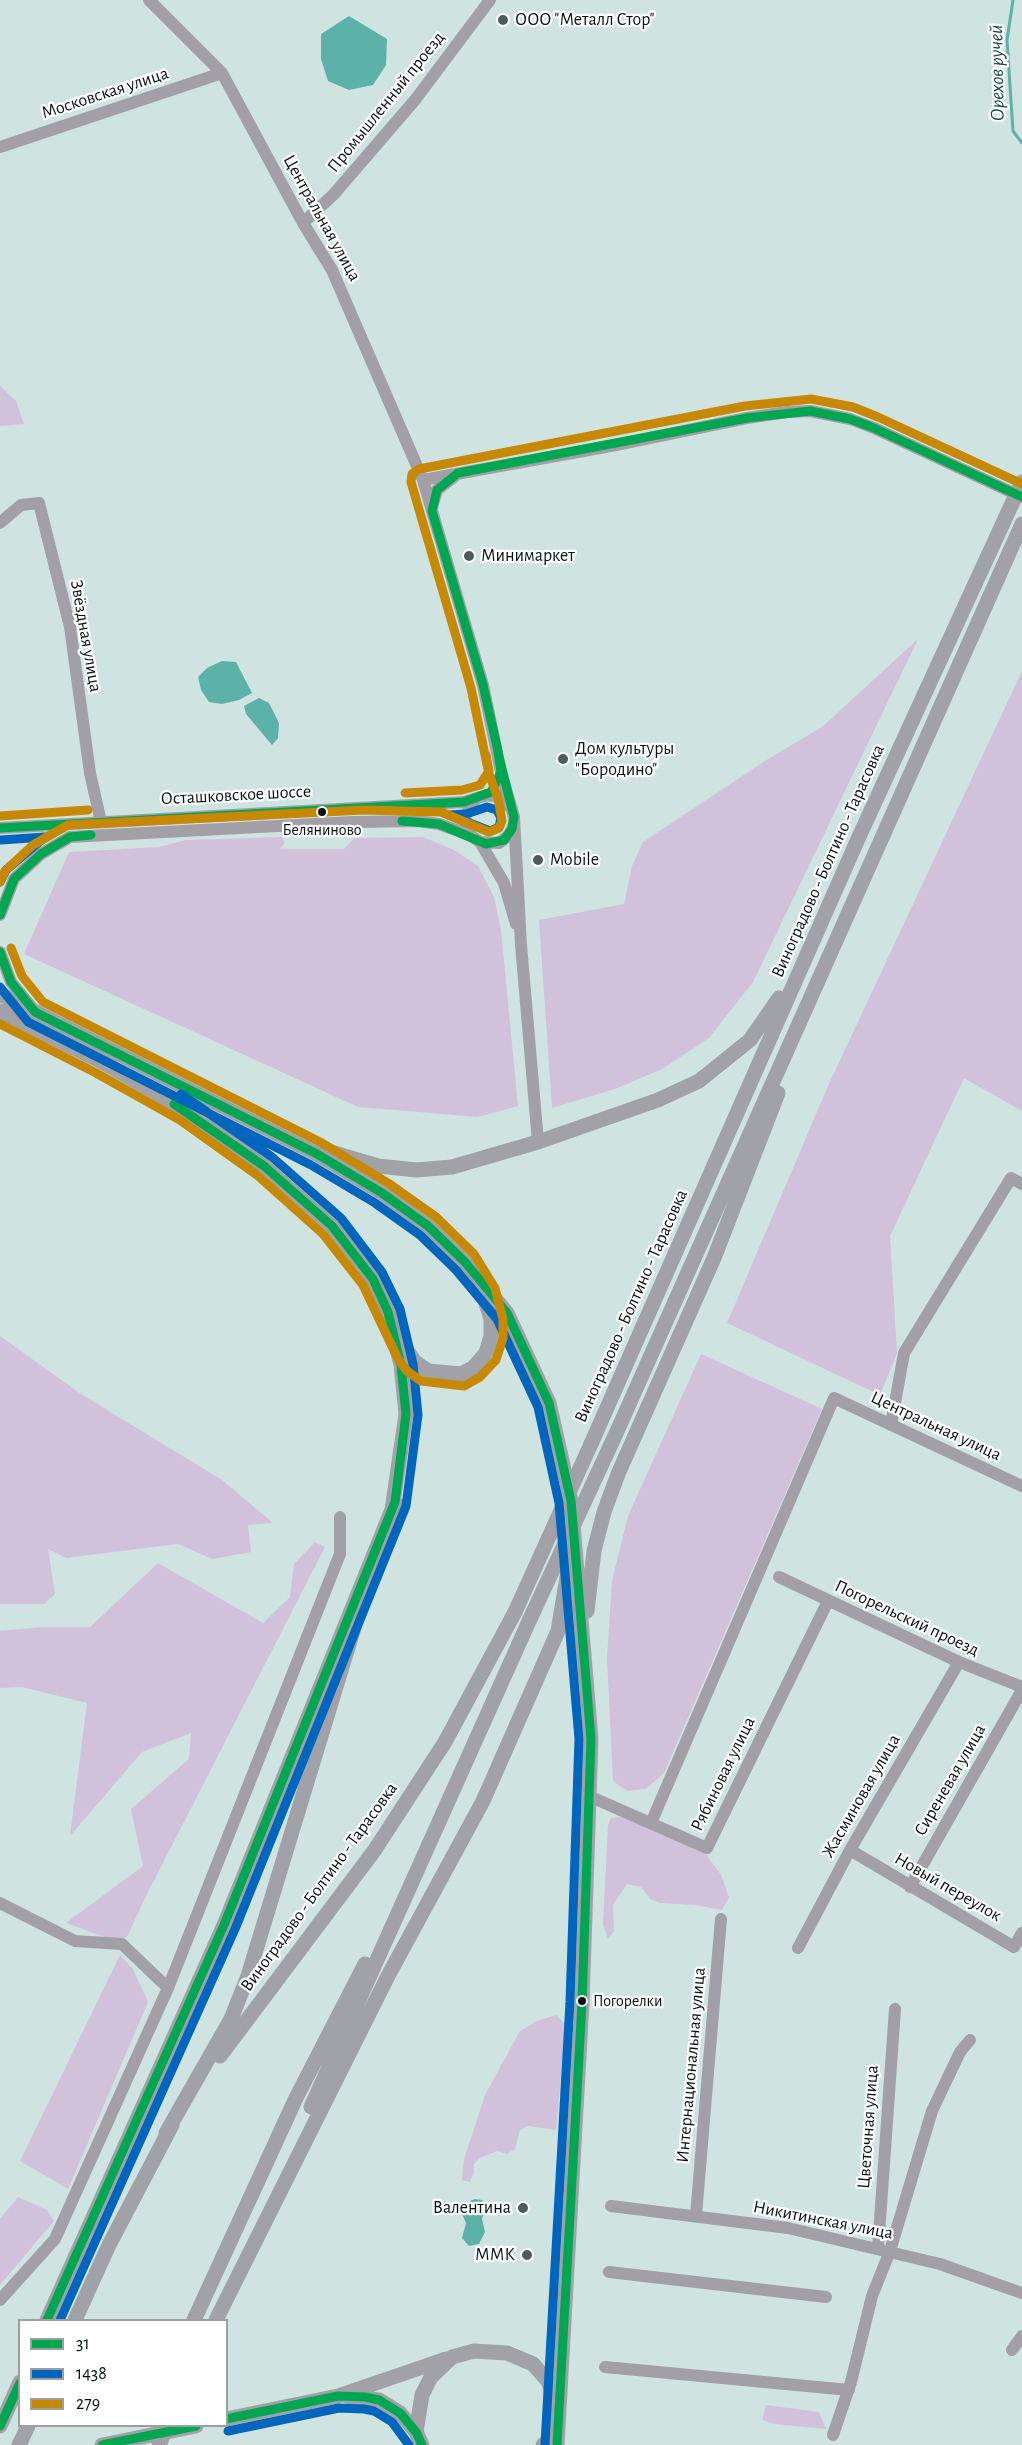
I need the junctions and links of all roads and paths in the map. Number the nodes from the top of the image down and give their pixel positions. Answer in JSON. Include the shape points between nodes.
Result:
{"nodes":[{"id":1,"x":149,"y":0,"type":"edge"},
{"id":2,"x":490,"y":0,"type":"edge"},
{"id":3,"x":222,"y":73,"type":"junction"},
{"id":4,"x":0,"y":147,"type":"edge"},
{"id":5,"x":303,"y":222,"type":"junction"},
{"id":6,"x":458,"y":473,"type":"junction"},
{"id":7,"x":423,"y":480,"type":"junction"},
{"id":8,"x":1022,"y":482,"type":"edge"},
{"id":9,"x":1022,"y":497,"type":"edge"},
{"id":10,"x":432,"y":511,"type":"junction"},
{"id":11,"x":0,"y":523,"type":"edge"},
{"id":12,"x":1022,"y":524,"type":"edge"},
{"id":13,"x":501,"y":772,"type":"junction"},
{"id":14,"x":481,"y":798,"type":"junction"},
{"id":15,"x":513,"y":817,"type":"junction"},
{"id":16,"x":101,"y":822,"type":"junction"},
{"id":17,"x":0,"y":828,"type":"edge"},
{"id":18,"x":475,"y":838,"type":"junction"},
{"id":19,"x":858,"y":839,"type":"junction"},
{"id":20,"x":0,"y":915,"type":"edge"},
{"id":21,"x":521,"y":945,"type":"junction"},
{"id":22,"x":0,"y":952,"type":"edge"},
{"id":23,"x":820,"y":977,"type":"junction"},
{"id":24,"x":0,"y":994,"type":"edge"},
{"id":25,"x":0,"y":1011,"type":"edge"},
{"id":26,"x":35,"y":1012,"type":"junction"},
{"id":27,"x":280,"y":1134,"type":"junction"},
{"id":28,"x":538,"y":1142,"type":"junction"},
{"id":29,"x":1017,"y":1181,"type":"edge"},
{"id":30,"x":465,"y":1262,"type":"junction"},
{"id":31,"x":388,"y":1312,"type":"junction"},
{"id":32,"x":891,"y":1425,"type":"junction"},
{"id":33,"x":1022,"y":1486,"type":"edge"},
{"id":34,"x":394,"y":1502,"type":"junction"},
{"id":35,"x":572,"y":1509,"type":"junction"},
{"id":36,"x":340,"y":1517,"type":"dead end"},
{"id":37,"x":779,"y":1577,"type":"dead end"},
{"id":38,"x":828,"y":1601,"type":"junction"},
{"id":39,"x":583,"y":1644,"type":"junction"},
{"id":40,"x":959,"y":1662,"type":"junction"},
{"id":41,"x":1022,"y":1689,"type":"edge"},
{"id":42,"x":452,"y":1796,"type":"junction"},
{"id":43,"x":591,"y":1797,"type":"junction"},
{"id":44,"x":651,"y":1823,"type":"junction"},
{"id":45,"x":850,"y":1850,"type":"junction"},
{"id":46,"x":910,"y":1887,"type":"junction"},
{"id":47,"x":0,"y":1903,"type":"edge"},
{"id":48,"x":721,"y":1919,"type":"dead end"},
{"id":49,"x":1022,"y":1933,"type":"edge"},
{"id":50,"x":798,"y":1948,"type":"dead end"},
{"id":51,"x":168,"y":1988,"type":"junction"},
{"id":52,"x":895,"y":2009,"type":"dead end"},
{"id":53,"x":969,"y":2040,"type":"dead end"},
{"id":54,"x":166,"y":2133,"type":"junction"},
{"id":55,"x":611,"y":2206,"type":"dead end"},
{"id":56,"x":696,"y":2215,"type":"junction"},
{"id":57,"x":878,"y":2248,"type":"junction"},
{"id":58,"x":890,"y":2251,"type":"junction"},
{"id":59,"x":609,"y":2272,"type":"dead end"},
{"id":60,"x":1022,"y":2293,"type":"edge"},
{"id":61,"x":826,"y":2297,"type":"dead end"},
{"id":62,"x":0,"y":2300,"type":"edge"},
{"id":63,"x":47,"y":2319,"type":"edge"},
{"id":64,"x":75,"y":2319,"type":"edge"},
{"id":65,"x":194,"y":2319,"type":"edge"},
{"id":66,"x":216,"y":2319,"type":"edge"},
{"id":67,"x":216,"y":2319,"type":"edge"},
{"id":68,"x":1022,"y":2336,"type":"edge"},
{"id":69,"x":1012,"y":2350,"type":"dead end"},
{"id":70,"x":452,"y":2357,"type":"junction"},
{"id":71,"x":605,"y":2367,"type":"dead end"},
{"id":72,"x":18,"y":2386,"type":"edge"},
{"id":73,"x":849,"y":2390,"type":"junction"},
{"id":74,"x":338,"y":2396,"type":"junction"},
{"id":75,"x":559,"y":2414,"type":"junction"},
{"id":76,"x":228,"y":2419,"type":"edge"},
{"id":77,"x":0,"y":2426,"type":"edge"},
{"id":78,"x":28,"y":2427,"type":"edge"},
{"id":79,"x":167,"y":2427,"type":"edge"},
{"id":80,"x":191,"y":2427,"type":"edge"},
{"id":81,"x":833,"y":2435,"type":"dead end"},
{"id":82,"x":419,"y":2438,"type":"edge"},
{"id":83,"x":19,"y":2445,"type":"edge"},
{"id":84,"x":102,"y":2445,"type":"edge"},
{"id":85,"x":159,"y":2445,"type":"edge"},
{"id":86,"x":543,"y":2445,"type":"edge"},
{"id":87,"x":557,"y":2445,"type":"edge"}],
"edges":[{"from":1,"to":3,"type":"street","name":"Центральная улица"},
{"from":2,"to":5,"type":"street","name":"Промышленный проезд","via":[[415,100],[334,194]]},
{"from":3,"to":4,"type":"street","name":"Московская улица"},
{"from":3,"to":5,"type":"street","name":"Центральная улица"},
{"from":5,"to":7,"type":"street","name":"Центральная улица","via":[[332,270]]},
{"from":6,"to":7,"type":"street"},
{"from":6,"to":9,"type":"street","via":[[747,418],[810,411],[874,428]]},
{"from":6,"to":10,"type":"street","via":[[437,490]]},
{"from":7,"to":10,"type":"street","name":"Центральная улица"},
{"from":8,"to":19,"type":"main road","name":"Виноградово - Болтино - Тарасовка","bridge":true},
{"from":10,"to":13,"type":"street","name":"Центральная улица","via":[[483,685]]},
{"from":11,"to":16,"type":"street","name":"Звёздная улица","via":[[21,505],[39,504],[70,627],[90,773]]},
{"from":12,"to":23,"type":"main road","name":"Виноградово - Болтино - Тарасовка"},
{"from":13,"to":14,"type":"street","via":[[495,786]]},
{"from":13,"to":15,"type":"street","name":"Центральная улица"},
{"from":14,"to":15,"type":"street","via":[[499,797]]},
{"from":14,"to":16,"type":"street","name":"Осташковское шоссе"},
{"from":14,"to":18,"type":"street","via":[[465,816]]},
{"from":15,"to":18,"type":"street","via":[[504,840],[492,844]]},
{"from":15,"to":21,"type":"street"},
{"from":16,"to":17,"type":"street","name":"Осташковское шоссе"},
{"from":18,"to":20,"type":"street","name":"Осташковское шоссе","via":[[439,824],[364,822],[70,837],[41,854],[14,879]]},
{"from":18,"to":21,"type":"street","via":[[504,883]]},
{"from":19,"to":28,"type":"main road","via":[[775,1007],[750,1040],[699,1081],[658,1100]]},
{"from":19,"to":54,"type":"main road","name":"Виноградово - Болтино - Тарасовка","bridge":true,"via":[[515,1612],[445,1742],[374,1851],[201,2080]]},
{"from":21,"to":28,"type":"street"},
{"from":22,"to":26,"type":"street","via":[[11,982]]},
{"from":23,"to":39,"type":"main road","via":[[745,1181],[604,1512],[594,1551]]},
{"from":23,"to":42,"type":"main road","name":"Виноградово - Болтино - Тарасовка","bridge":true},
{"from":24,"to":26,"type":"main road"},
{"from":25,"to":31,"type":"main road","via":[[186,1110],[264,1166],[332,1226],[373,1279]]},
{"from":26,"to":27,"type":"main road"},
{"from":27,"to":28,"type":"main road","via":[[350,1159],[416,1170],[452,1167]]},
{"from":27,"to":30,"type":"main road","via":[[382,1193],[428,1226]]},
{"from":29,"to":32,"type":"street","via":[[904,1353]]},
{"from":30,"to":31,"type":"main road","via":[[484,1292],[491,1319],[486,1353],[472,1368],[461,1374],[428,1371],[408,1352]]},
{"from":30,"to":35,"type":"main road","via":[[507,1313],[549,1403]]},
{"from":31,"to":34,"type":"main road","via":[[401,1365],[406,1414]]},
{"from":32,"to":33,"type":"street","name":"Центральная улица"},
{"from":32,"to":44,"type":"street","name":"Центральная улица","via":[[834,1398]]},
{"from":34,"to":54,"type":"main road","via":[[248,1976],[231,2019]]},
{"from":34,"to":63,"type":"main road","via":[[224,1925]]},
{"from":35,"to":39,"type":"main road"},
{"from":35,"to":66,"type":"main road","via":[[568,1586],[543,1670],[483,1801],[388,1976]]},
{"from":36,"to":51,"type":"street","via":[[340,1554]]},
{"from":37,"to":38,"type":"street","name":"Погорельский проезд"},
{"from":38,"to":40,"type":"street","name":"Погорельский проезд"},
{"from":38,"to":44,"type":"street","name":"Рябиновая улица","via":[[707,1848]]},
{"from":39,"to":43,"type":"main road","via":[[591,1739]]},
{"from":40,"to":41,"type":"street","name":"Погорельский проезд"},
{"from":40,"to":45,"type":"street","name":"Жасминовая улица"},
{"from":41,"to":46,"type":"street","name":"Сиреневая улица"},
{"from":42,"to":65,"type":"main road","via":[[297,2098]]},
{"from":42,"to":67,"type":"main road","name":"Виноградово - Болтино - Тарасовка"},
{"from":43,"to":44,"type":"street","name":"Рябиновая улица"},
{"from":43,"to":75,"type":"main road"},
{"from":45,"to":46,"type":"street","name":"Новый переулок"},
{"from":45,"to":50,"type":"street","name":"Жасминовая улица"},
{"from":46,"to":49,"type":"street","name":"Новый переулок","via":[[1014,1947]]},
{"from":47,"to":51,"type":"street","via":[[75,1941],[123,1944]]},
{"from":48,"to":56,"type":"street","name":"Интернациональная улица"},
{"from":51,"to":62,"type":"street","via":[[55,2239]]},
{"from":52,"to":57,"type":"street","name":"Цветочная улица"},
{"from":53,"to":58,"type":"street","via":[[932,2111]]},
{"from":54,"to":64,"type":"main road","name":"Виноградово - Болтино - Тарасовка"},
{"from":55,"to":56,"type":"street","name":"Никитинская улица"},
{"from":56,"to":57,"type":"street","name":"Никитинская улица","via":[[788,2228]]},
{"from":57,"to":58,"type":"street","name":"Никитинская улица"},
{"from":58,"to":60,"type":"street","name":"Никитинская улица"},
{"from":58,"to":73,"type":"street","via":[[872,2296]]},
{"from":59,"to":61,"type":"street"},
{"from":68,"to":69,"type":"street"},
{"from":70,"to":74,"type":"main road"},
{"from":70,"to":75,"type":"main road","via":[[474,2351],[507,2354],[533,2364],[548,2381]]},
{"from":70,"to":82,"type":"main road","via":[[431,2377],[422,2395]]},
{"from":71,"to":73,"type":"street"},
{"from":72,"to":77,"type":"main road"},
{"from":73,"to":81,"type":"street"},
{"from":74,"to":76,"type":"main road"},
{"from":74,"to":82,"type":"main road","via":[[379,2400],[400,2413]]},
{"from":75,"to":86,"type":"main road"},
{"from":75,"to":87,"type":"main road"},
{"from":78,"to":83,"type":"main road"},
{"from":79,"to":85,"type":"main road","bridge":true},
{"from":80,"to":84,"type":"main road"}]}
